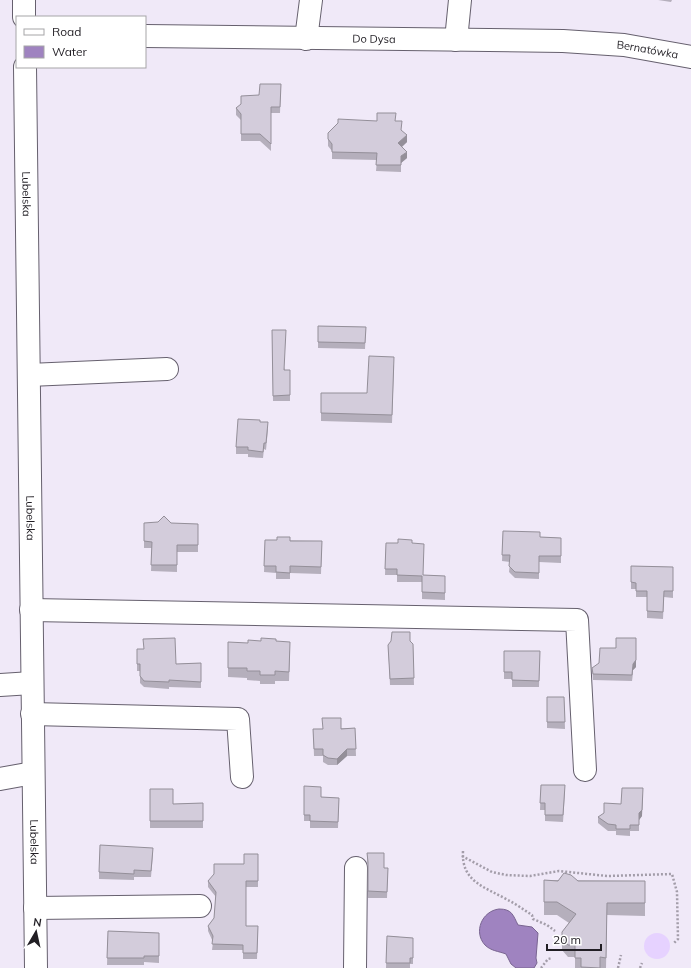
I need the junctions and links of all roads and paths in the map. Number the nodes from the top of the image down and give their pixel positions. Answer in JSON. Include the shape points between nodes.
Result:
{"nodes":[{"id":1,"x":24,"y":0,"type":"edge"},
{"id":2,"x":311,"y":0,"type":"edge"},
{"id":3,"x":460,"y":0,"type":"edge"},
{"id":4,"x":24,"y":16,"type":"edge"},
{"id":5,"x":146,"y":36,"type":"edge"},
{"id":6,"x":306,"y":39,"type":"junction"},
{"id":7,"x":456,"y":40,"type":"junction"},
{"id":8,"x":603,"y":43,"type":"joint"},
{"id":9,"x":691,"y":57,"type":"edge"},
{"id":10,"x":25,"y":68,"type":"edge"},
{"id":11,"x":167,"y":369,"type":"dead end"},
{"id":12,"x":29,"y":375,"type":"junction"},
{"id":13,"x":31,"y":610,"type":"junction"},
{"id":14,"x":32,"y":682,"type":"junction"},
{"id":15,"x":0,"y":685,"type":"edge"},
{"id":16,"x":32,"y":714,"type":"junction"},
{"id":17,"x":585,"y":770,"type":"dead end"},
{"id":18,"x":33,"y":773,"type":"junction"},
{"id":19,"x":242,"y":776,"type":"dead end"},
{"id":20,"x":0,"y":779,"type":"edge"},
{"id":21,"x":462,"y":851,"type":"dead end"},
{"id":22,"x":462,"y":856,"type":"junction"},
{"id":23,"x":356,"y":868,"type":"dead end"},
{"id":24,"x":200,"y":906,"type":"dead end"},
{"id":25,"x":35,"y":908,"type":"junction"},
{"id":26,"x":555,"y":931,"type":"dead end"},
{"id":27,"x":674,"y":943,"type":"dead end"},
{"id":28,"x":621,"y":955,"type":"dead end"},
{"id":29,"x":552,"y":958,"type":"dead end"},
{"id":30,"x":642,"y":963,"type":"dead end"},
{"id":31,"x":36,"y":968,"type":"edge"},
{"id":32,"x":355,"y":968,"type":"edge"},
{"id":33,"x":541,"y":968,"type":"edge"},
{"id":34,"x":618,"y":968,"type":"edge"},
{"id":35,"x":640,"y":968,"type":"edge"}],
"edges":[{"from":1,"to":4,"type":"street"},
{"from":2,"to":6,"type":"street"},
{"from":3,"to":7,"type":"street"},
{"from":5,"to":6,"type":"street","name":"Do Dysa"},
{"from":6,"to":7,"type":"street","name":"Do Dysa"},
{"from":7,"to":8,"type":"street","name":"Do Dysa"},
{"from":8,"to":9,"type":"street","name":"Bernatówka"},
{"from":10,"to":12,"type":"street","name":"Lubelska"},
{"from":11,"to":12,"type":"street"},
{"from":12,"to":13,"type":"street","name":"Lubelska"},
{"from":13,"to":14,"type":"street","name":"Lubelska"},
{"from":13,"to":17,"type":"street","via":[[576,620]]},
{"from":14,"to":15,"type":"street"},
{"from":14,"to":16,"type":"street","name":"Lubelska"},
{"from":16,"to":18,"type":"street","name":"Lubelska"},
{"from":16,"to":19,"type":"street","via":[[238,719]]},
{"from":18,"to":20,"type":"street"},
{"from":18,"to":25,"type":"street","name":"Lubelska"},
{"from":21,"to":22,"type":"path"},
{"from":22,"to":26,"type":"path","via":[[466,871],[473,882],[508,900]]},
{"from":22,"to":27,"type":"path","via":[[492,872],[506,875],[530,876],[559,871],[607,876],[672,874],[678,892],[678,939]]},
{"from":23,"to":32,"type":"street"},
{"from":24,"to":25,"type":"street"},
{"from":25,"to":31,"type":"street","name":"Lubelska"},
{"from":28,"to":34,"type":"path"},
{"from":29,"to":33,"type":"path"},
{"from":30,"to":35,"type":"path"}]}
